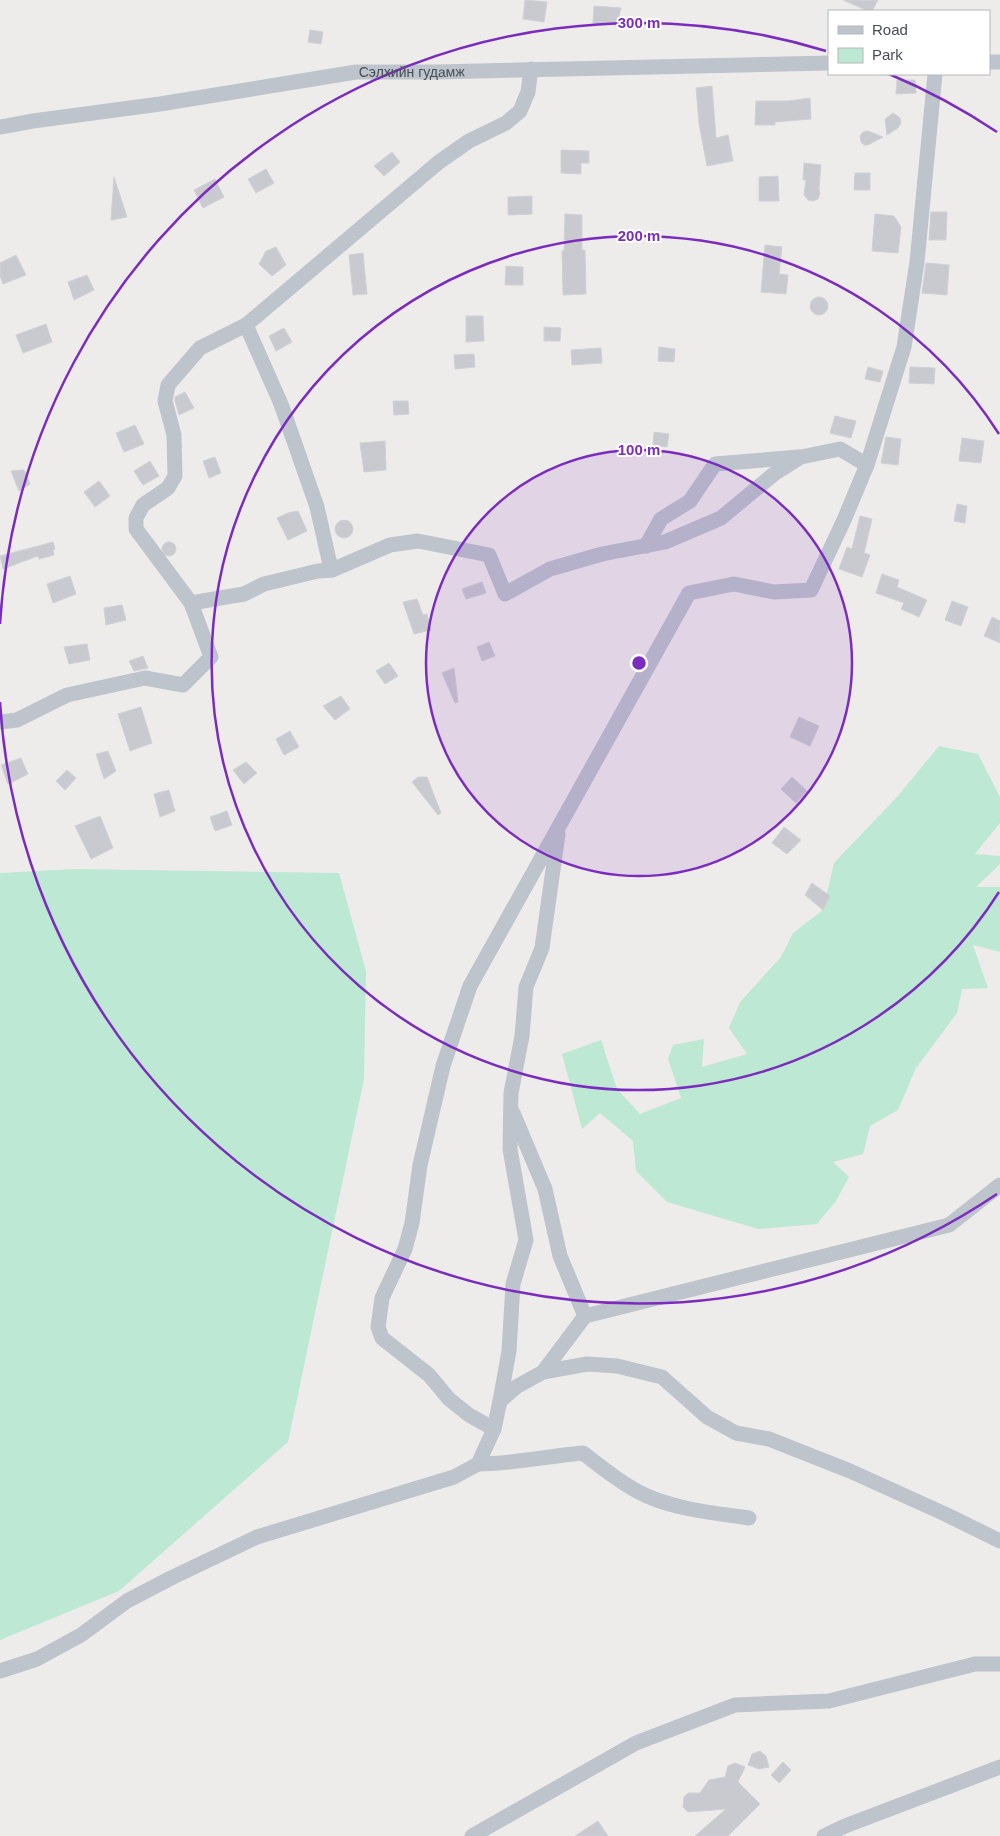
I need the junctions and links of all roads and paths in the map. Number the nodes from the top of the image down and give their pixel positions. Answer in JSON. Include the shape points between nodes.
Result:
{"nodes":[{"id":1,"x":828,"y":63,"type":"edge"},
{"id":2,"x":531,"y":69,"type":"junction"},
{"id":3,"x":935,"y":75,"type":"edge"},
{"id":4,"x":0,"y":127,"type":"edge"},
{"id":5,"x":246,"y":325,"type":"junction"},
{"id":6,"x":801,"y":457,"type":"junction"},
{"id":7,"x":867,"y":465,"type":"junction"},
{"id":8,"x":646,"y":546,"type":"junction"},
{"id":9,"x":332,"y":570,"type":"junction"},
{"id":10,"x":191,"y":603,"type":"junction"},
{"id":11,"x":0,"y":722,"type":"edge"},
{"id":12,"x":559,"y":826,"type":"junction"},
{"id":13,"x":511,"y":1108,"type":"junction"},
{"id":14,"x":1000,"y":1185,"type":"edge"},
{"id":15,"x":585,"y":1316,"type":"junction"},
{"id":16,"x":543,"y":1372,"type":"junction"},
{"id":17,"x":500,"y":1401,"type":"junction"},
{"id":18,"x":494,"y":1430,"type":"junction"},
{"id":19,"x":478,"y":1464,"type":"junction"},
{"id":20,"x":749,"y":1518,"type":"dead end"},
{"id":21,"x":1000,"y":1541,"type":"edge"},
{"id":22,"x":1000,"y":1664,"type":"edge"},
{"id":23,"x":0,"y":1671,"type":"edge"},
{"id":24,"x":1000,"y":1767,"type":"edge"},
{"id":25,"x":472,"y":1836,"type":"edge"},
{"id":26,"x":824,"y":1836,"type":"edge"}],
"edges":[{"from":1,"to":2,"type":"street","name":"Сэлхийн гудамж"},
{"from":2,"to":4,"type":"street","name":"Сэлхийн гудамж","via":[[356,72]]},
{"from":2,"to":5,"type":"street","via":[[528,92],[520,111],[506,124],[469,141],[439,162]]},
{"from":3,"to":7,"type":"street","via":[[917,262],[904,347]]},
{"from":5,"to":9,"type":"street","via":[[281,404],[304,469]]},
{"from":5,"to":10,"type":"street","via":[[200,348],[168,385],[165,401],[174,435],[175,476],[168,488],[143,505],[136,518],[136,529]]},
{"from":6,"to":7,"type":"street","via":[[840,449]]},
{"from":6,"to":8,"type":"street","via":[[774,474],[721,518],[665,542]]},
{"from":6,"to":8,"type":"street","via":[[715,464],[690,501],[661,519]]},
{"from":7,"to":12,"type":"street","via":[[811,590],[774,592],[734,584],[689,593]]},
{"from":8,"to":9,"type":"street","via":[[550,568],[505,594],[489,554],[418,541],[390,545]]},
{"from":9,"to":10,"type":"street","via":[[264,584],[244,594]]},
{"from":10,"to":11,"type":"street","via":[[211,657],[183,685],[145,678],[67,694],[17,720]]},
{"from":12,"to":13,"type":"street","via":[[542,948],[526,987]]},
{"from":12,"to":18,"type":"street","via":[[470,986],[443,1066],[405,1249],[382,1298],[379,1315],[378,1327],[382,1338],[430,1375],[449,1399]]},
{"from":13,"to":15,"type":"street","via":[[545,1189],[560,1256]]},
{"from":13,"to":17,"type":"street","via":[[510,1149],[526,1240],[513,1284],[509,1352]]},
{"from":14,"to":15,"type":"street","via":[[949,1225]]},
{"from":15,"to":16,"type":"street"},
{"from":16,"to":17,"type":"street","via":[[516,1387]]},
{"from":16,"to":21,"type":"street","via":[[587,1364],[617,1366],[662,1377],[707,1417],[736,1433],[769,1439],[850,1471]]},
{"from":17,"to":18,"type":"street"},
{"from":18,"to":19,"type":"street"},
{"from":19,"to":20,"type":"street","via":[[502,1464],[583,1452],[645,1496],[673,1506]]},
{"from":19,"to":23,"type":"street","via":[[454,1477],[257,1537],[127,1602],[81,1635],[37,1659]]},
{"from":22,"to":25,"type":"street","via":[[975,1664],[829,1701],[735,1705],[636,1743]]},
{"from":24,"to":26,"type":"street"}]}
